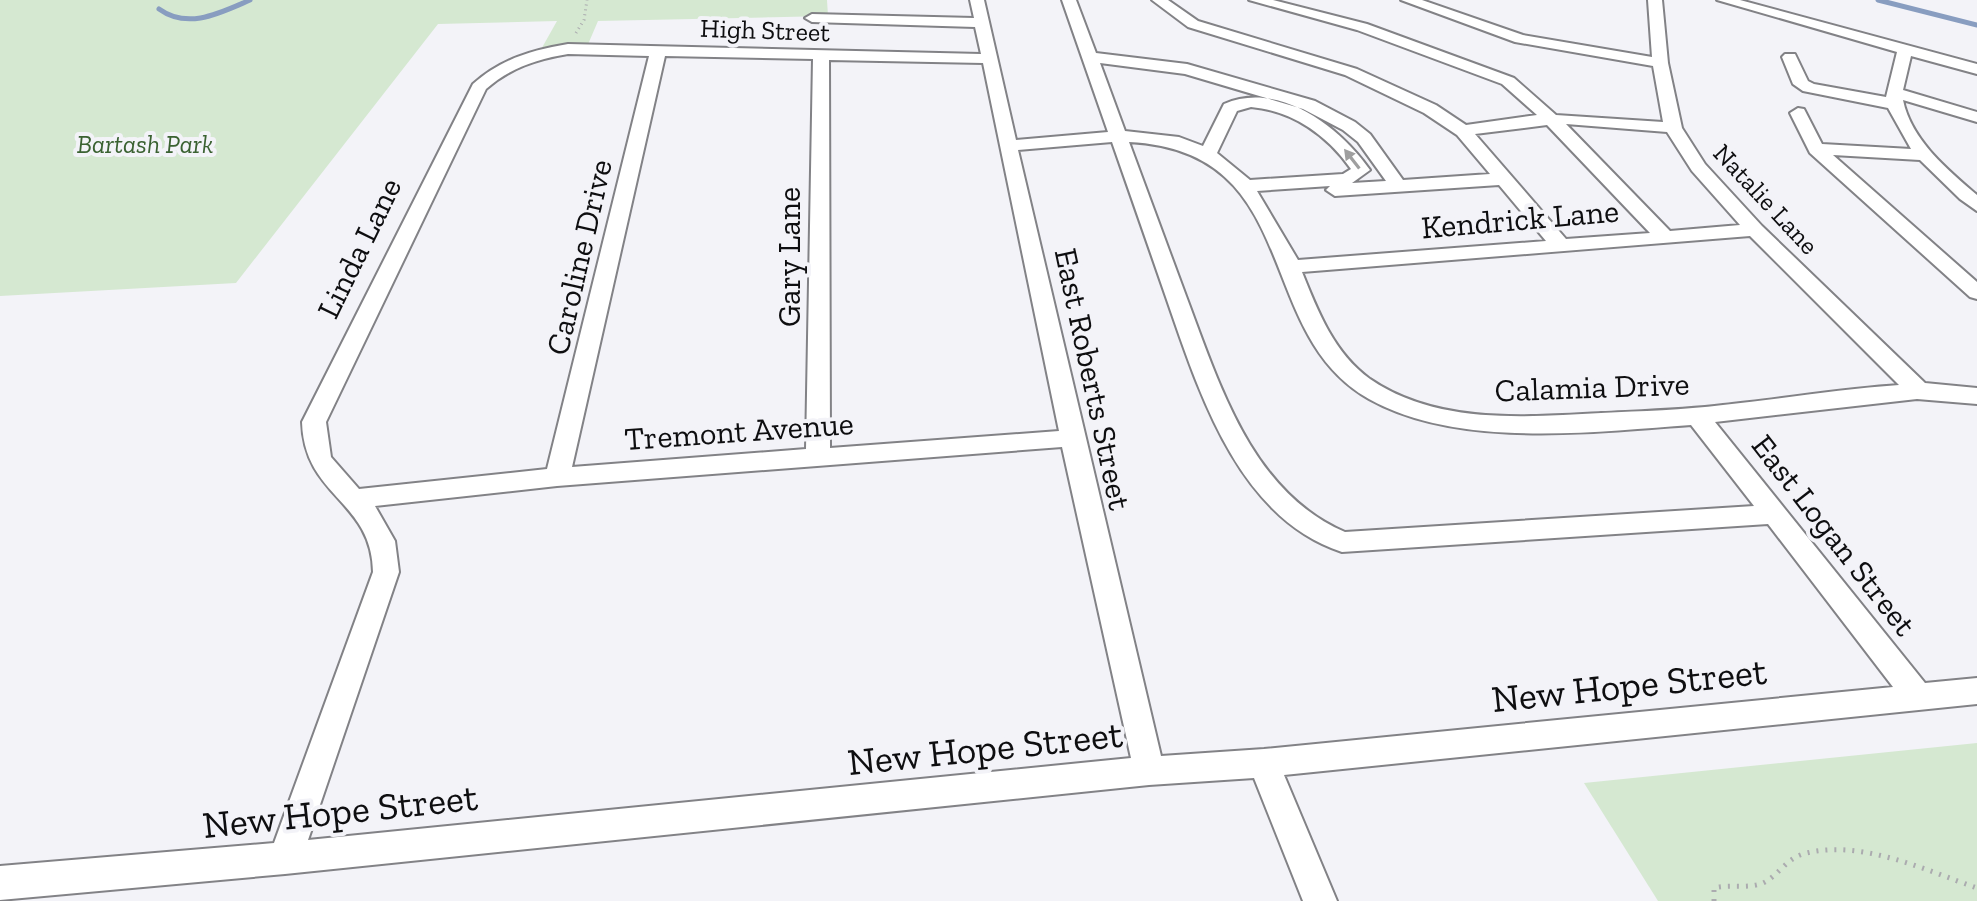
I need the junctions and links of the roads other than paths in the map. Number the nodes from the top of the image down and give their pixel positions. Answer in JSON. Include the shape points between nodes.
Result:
{"nodes":[{"id":1,"x":1069,"y":0,"type":"edge"},
{"id":2,"x":1159,"y":0,"type":"edge"},
{"id":3,"x":1256,"y":0,"type":"edge"},
{"id":4,"x":1408,"y":0,"type":"edge"},
{"id":5,"x":1655,"y":0,"type":"edge"},
{"id":6,"x":1724,"y":0,"type":"edge"},
{"id":7,"x":980,"y":11,"type":"edge"},
{"id":8,"x":812,"y":18,"type":"dead end"},
{"id":9,"x":1905,"y":50,"type":"junction"},
{"id":10,"x":658,"y":51,"type":"junction"},
{"id":11,"x":539,"y":53,"type":"joint"},
{"id":12,"x":821,"y":56,"type":"junction"},
{"id":13,"x":1089,"y":57,"type":"junction"},
{"id":14,"x":1790,"y":57,"type":"dead end"},
{"id":15,"x":991,"y":59,"type":"junction"},
{"id":16,"x":1660,"y":63,"type":"junction"},
{"id":17,"x":1977,"y":69,"type":"edge"},
{"id":18,"x":1895,"y":98,"type":"junction"},
{"id":19,"x":1798,"y":113,"type":"dead end"},
{"id":20,"x":1977,"y":117,"type":"edge"},
{"id":21,"x":1551,"y":119,"type":"junction"},
{"id":22,"x":1673,"y":128,"type":"junction"},
{"id":23,"x":1463,"y":131,"type":"junction"},
{"id":24,"x":1117,"y":138,"type":"junction"},
{"id":25,"x":1010,"y":146,"type":"junction"},
{"id":26,"x":1816,"y":149,"type":"junction"},
{"id":27,"x":1208,"y":154,"type":"junction"},
{"id":28,"x":1926,"y":155,"type":"junction"},
{"id":29,"x":1504,"y":179,"type":"junction"},
{"id":30,"x":1399,"y":187,"type":"junction"},
{"id":31,"x":1248,"y":191,"type":"junction"},
{"id":32,"x":1977,"y":205,"type":"edge"},
{"id":33,"x":1755,"y":230,"type":"junction"},
{"id":34,"x":1664,"y":236,"type":"junction"},
{"id":35,"x":1562,"y":247,"type":"junction"},
{"id":36,"x":1291,"y":267,"type":"junction"},
{"id":37,"x":1977,"y":293,"type":"edge"},
{"id":38,"x":1919,"y":391,"type":"junction"},
{"id":39,"x":1977,"y":396,"type":"edge"},
{"id":40,"x":1697,"y":416,"type":"junction"},
{"id":41,"x":1072,"y":438,"type":"junction"},
{"id":42,"x":818,"y":458,"type":"junction"},
{"id":43,"x":557,"y":477,"type":"junction"},
{"id":44,"x":354,"y":499,"type":"junction"},
{"id":45,"x":1774,"y":514,"type":"junction"},
{"id":46,"x":1977,"y":691,"type":"edge"},
{"id":47,"x":1917,"y":695,"type":"junction"},
{"id":48,"x":1264,"y":763,"type":"junction"},
{"id":49,"x":1149,"y":771,"type":"junction"},
{"id":50,"x":285,"y":858,"type":"junction"},
{"id":51,"x":0,"y":883,"type":"edge"},
{"id":52,"x":1320,"y":901,"type":"edge"}],
"edges":[{"from":1,"to":13,"type":"street"},
{"from":2,"to":23,"type":"street","via":[[1193,24],[1376,82]]},
{"from":3,"to":21,"type":"street","via":[[1362,27],[1487,71],[1521,90]]},
{"from":4,"to":16,"type":"street","via":[[1520,39]]},
{"from":5,"to":16,"type":"street","name":"Natalie Lane"},
{"from":6,"to":9,"type":"street"},
{"from":7,"to":8,"type":"street"},
{"from":7,"to":15,"type":"street","name":"East Roberts Street"},
{"from":9,"to":17,"type":"street"},
{"from":9,"to":18,"type":"street"},
{"from":10,"to":11,"type":"street","name":"High Street"},
{"from":10,"to":12,"type":"street","name":"High Street"},
{"from":10,"to":43,"type":"street","name":"Caroline Drive"},
{"from":11,"to":44,"type":"street","name":"Linda Lane","via":[[493,73],[479,87],[314,422],[314,450],[330,476]]},
{"from":12,"to":15,"type":"street","name":"High Street"},
{"from":12,"to":42,"type":"street","name":"Gary Lane"},
{"from":13,"to":24,"type":"street"},
{"from":13,"to":30,"type":"street","via":[[1187,69],[1309,105],[1364,138]]},
{"from":14,"to":18,"type":"street","via":[[1801,84],[1809,88]]},
{"from":15,"to":25,"type":"street","name":"East Roberts Street"},
{"from":16,"to":22,"type":"street","name":"Natalie Lane"},
{"from":18,"to":20,"type":"street"},
{"from":18,"to":28,"type":"street"},
{"from":19,"to":26,"type":"street"},
{"from":21,"to":22,"type":"street"},
{"from":21,"to":23,"type":"street"},
{"from":21,"to":34,"type":"street"},
{"from":22,"to":33,"type":"street","name":"Natalie Lane","via":[[1698,167]]},
{"from":23,"to":29,"type":"street"},
{"from":24,"to":25,"type":"street","name":"Calamia Drive"},
{"from":24,"to":27,"type":"street","name":"Calamia Drive","via":[[1172,142]]},
{"from":24,"to":45,"type":"street","via":[[1220,415],[1251,464],[1313,528],[1342,542]]},
{"from":25,"to":41,"type":"street","name":"East Roberts Street"},
{"from":26,"to":28,"type":"street"},
{"from":26,"to":37,"type":"street"},
{"from":27,"to":31,"type":"street","name":"Calamia Drive"},
{"from":31,"to":27,"type":"street","one_way":true,"via":[[1348,179],[1361,170],[1322,128],[1246,101],[1230,108]]},
{"from":28,"to":32,"type":"street"},
{"from":29,"to":30,"type":"street"},
{"from":29,"to":35,"type":"street"},
{"from":30,"to":31,"type":"street"},
{"from":31,"to":36,"type":"street","name":"Calamia Drive"},
{"from":33,"to":34,"type":"street","name":"Kendrick Lane"},
{"from":33,"to":38,"type":"street","name":"Natalie Lane"},
{"from":34,"to":35,"type":"street","name":"Kendrick Lane"},
{"from":35,"to":36,"type":"street","name":"Kendrick Lane"},
{"from":36,"to":40,"type":"street","name":"Calamia Drive","via":[[1328,352],[1347,373],[1402,406],[1509,426]]},
{"from":38,"to":39,"type":"street","name":"Calamia Drive"},
{"from":38,"to":40,"type":"street","name":"Calamia Drive"},
{"from":40,"to":45,"type":"street","name":"East Logan Street"},
{"from":41,"to":42,"type":"street","name":"Tremont Avenue"},
{"from":41,"to":49,"type":"street","name":"East Roberts Street"},
{"from":42,"to":43,"type":"street","name":"Tremont Avenue"},
{"from":43,"to":44,"type":"street","name":"Tremont Avenue"},
{"from":44,"to":50,"type":"street","name":"Linda Lane","via":[[379,534],[387,553],[386,572]]},
{"from":45,"to":47,"type":"street","name":"East Logan Street"},
{"from":46,"to":47,"type":"street","name":"New Hope Street"},
{"from":47,"to":48,"type":"street","name":"New Hope Street"},
{"from":48,"to":49,"type":"street","name":"New Hope Street"},
{"from":48,"to":52,"type":"street"},
{"from":49,"to":50,"type":"street","name":"New Hope Street"},
{"from":50,"to":51,"type":"street","name":"New Hope Street"}]}
